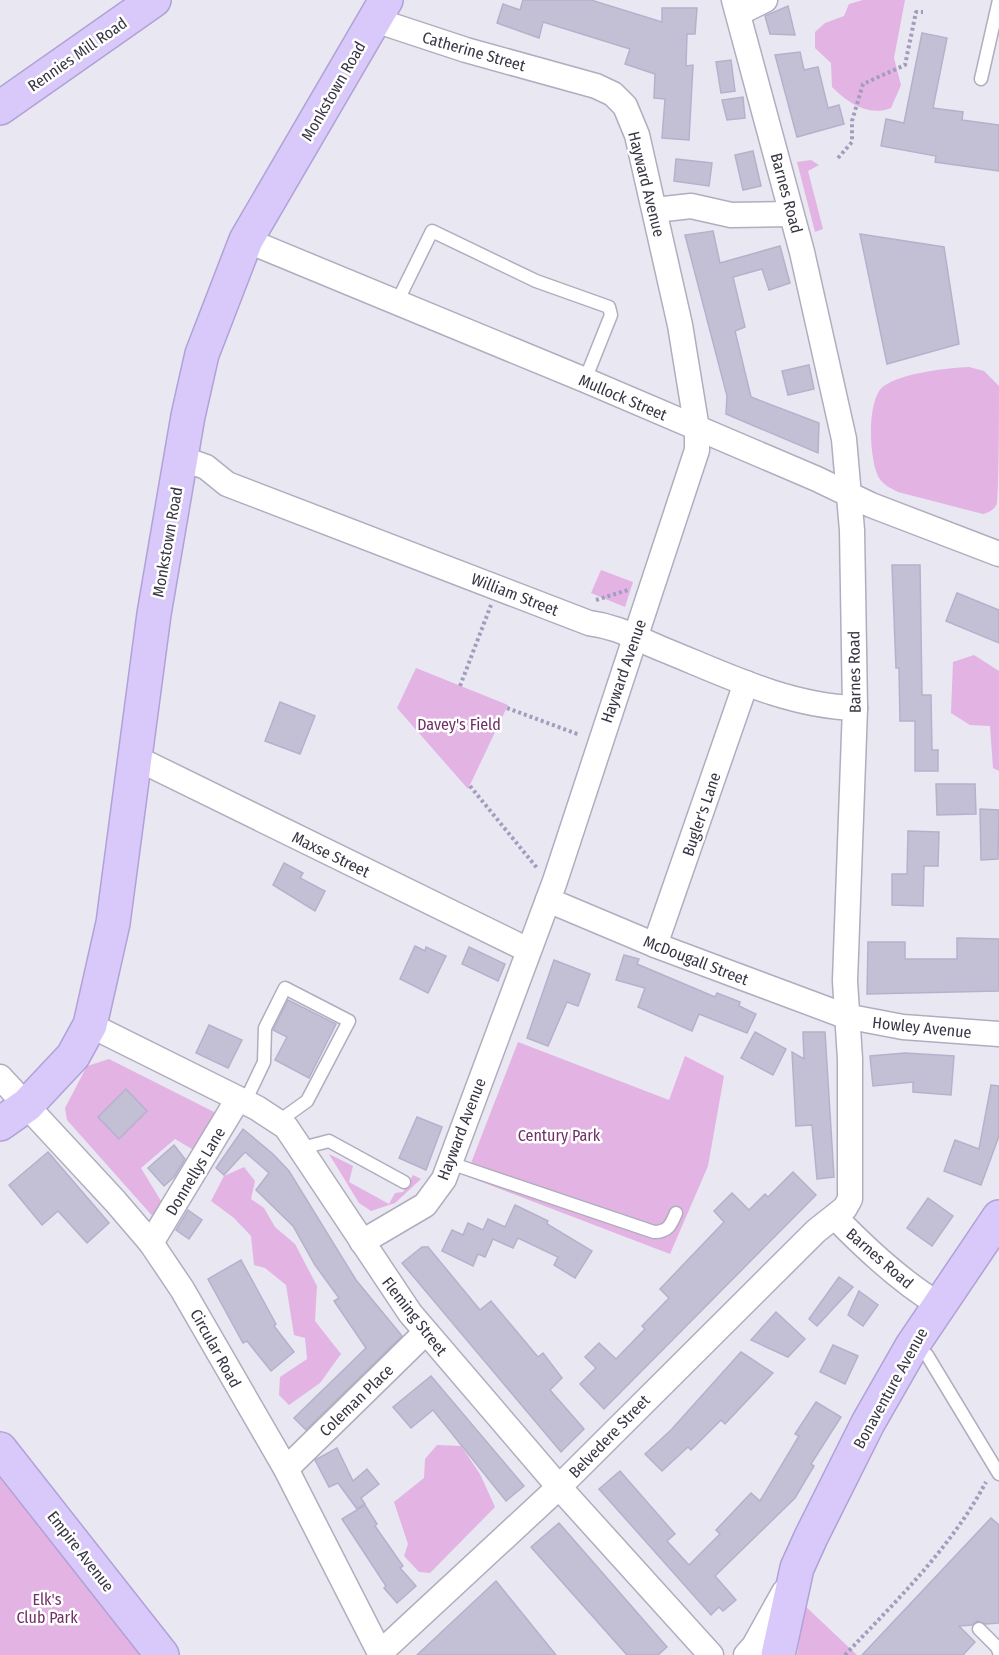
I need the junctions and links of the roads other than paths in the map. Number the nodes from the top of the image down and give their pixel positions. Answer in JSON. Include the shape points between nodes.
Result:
{"nodes":[{"id":1,"x":154,"y":0,"type":"edge"},
{"id":2,"x":765,"y":0,"type":"edge"},
{"id":3,"x":999,"y":0,"type":"edge"},
{"id":4,"x":736,"y":7,"type":"edge"},
{"id":5,"x":380,"y":10,"type":"edge"},
{"id":6,"x":575,"y":79,"type":"joint"},
{"id":7,"x":981,"y":79,"type":"dead end"},
{"id":8,"x":0,"y":108,"type":"edge"},
{"id":9,"x":655,"y":210,"type":"junction"},
{"id":10,"x":791,"y":214,"type":"junction"},
{"id":11,"x":246,"y":240,"type":"junction"},
{"id":12,"x":396,"y":304,"type":"junction"},
{"id":13,"x":585,"y":380,"type":"junction"},
{"id":14,"x":698,"y":429,"type":"junction"},
{"id":15,"x":181,"y":458,"type":"junction"},
{"id":16,"x":849,"y":495,"type":"junction"},
{"id":17,"x":999,"y":554,"type":"edge"},
{"id":18,"x":635,"y":636,"type":"junction"},
{"id":19,"x":746,"y":684,"type":"junction"},
{"id":20,"x":855,"y":708,"type":"junction"},
{"id":21,"x":134,"y":758,"type":"junction"},
{"id":22,"x":548,"y":900,"type":"junction"},
{"id":23,"x":655,"y":945,"type":"junction"},
{"id":24,"x":528,"y":950,"type":"junction"},
{"id":25,"x":845,"y":1016,"type":"junction"},
{"id":26,"x":90,"y":1025,"type":"junction"},
{"id":27,"x":999,"y":1034,"type":"edge"},
{"id":28,"x":0,"y":1077,"type":"edge"},
{"id":29,"x":242,"y":1100,"type":"junction"},
{"id":30,"x":27,"y":1104,"type":"junction"},
{"id":31,"x":279,"y":1121,"type":"junction"},
{"id":32,"x":0,"y":1124,"type":"edge"},
{"id":33,"x":302,"y":1148,"type":"junction"},
{"id":34,"x":450,"y":1163,"type":"junction"},
{"id":35,"x":404,"y":1182,"type":"dead end"},
{"id":36,"x":676,"y":1213,"type":"dead end"},
{"id":37,"x":835,"y":1217,"type":"junction"},
{"id":38,"x":999,"y":1217,"type":"edge"},
{"id":39,"x":362,"y":1242,"type":"junction"},
{"id":40,"x":150,"y":1244,"type":"junction"},
{"id":41,"x":938,"y":1304,"type":"junction"},
{"id":42,"x":426,"y":1332,"type":"junction"},
{"id":43,"x":927,"y":1355,"type":"dead end"},
{"id":44,"x":0,"y":1449,"type":"edge"},
{"id":45,"x":286,"y":1469,"type":"junction"},
{"id":46,"x":997,"y":1470,"type":"edge"},
{"id":47,"x":559,"y":1487,"type":"junction"},
{"id":48,"x":797,"y":1568,"type":"junction"},
{"id":49,"x":979,"y":1629,"type":"dead end"},
{"id":50,"x":999,"y":1652,"type":"edge"},
{"id":51,"x":381,"y":1654,"type":"edge"},
{"id":52,"x":162,"y":1655,"type":"edge"},
{"id":53,"x":711,"y":1655,"type":"edge"},
{"id":54,"x":746,"y":1655,"type":"edge"},
{"id":55,"x":778,"y":1655,"type":"edge"}],
"edges":[{"from":1,"to":8,"type":"street","name":"Rennies Mill Road"},
{"from":2,"to":4,"type":"street"},
{"from":3,"to":7,"type":"lane"},
{"from":4,"to":10,"type":"street","name":"Barnes Road"},
{"from":5,"to":6,"type":"street","name":"Catherine Street","via":[[466,50]]},
{"from":5,"to":11,"type":"street","name":"Monkstown Road"},
{"from":6,"to":9,"type":"street","name":"Hayward Avenue","via":[[613,94],[625,106],[637,135]]},
{"from":9,"to":10,"type":"street","via":[[691,206],[731,215]]},
{"from":9,"to":14,"type":"street","name":"Hayward Avenue"},
{"from":10,"to":16,"type":"street","name":"Barnes Road","via":[[829,363],[844,439]]},
{"from":11,"to":12,"type":"street","name":"Mullock Street"},
{"from":11,"to":15,"type":"street","name":"Monkstown Road","via":[[202,354]]},
{"from":12,"to":13,"type":"street","name":"Mullock Street"},
{"from":12,"to":13,"type":"lane","via":[[432,231],[536,281],[609,307],[611,315]]},
{"from":13,"to":14,"type":"street","name":"Mullock Street"},
{"from":14,"to":16,"type":"street","name":"Mullock Street"},
{"from":14,"to":18,"type":"street","name":"Hayward Avenue","via":[[697,450]]},
{"from":15,"to":18,"type":"street","name":"William Street","via":[[206,467],[227,484],[589,624],[612,626]]},
{"from":15,"to":21,"type":"street","name":"Monkstown Road"},
{"from":16,"to":17,"type":"street","name":"Mullock Street"},
{"from":16,"to":20,"type":"street","name":"Barnes Road"},
{"from":18,"to":19,"type":"street","name":"William Street"},
{"from":18,"to":22,"type":"street","name":"Hayward Avenue"},
{"from":19,"to":20,"type":"street","name":"William Street","via":[[823,707]]},
{"from":19,"to":23,"type":"street","name":"Bugler's Lane"},
{"from":20,"to":25,"type":"street","name":"Barnes Road"},
{"from":21,"to":24,"type":"street","name":"Maxse Street"},
{"from":21,"to":26,"type":"street","name":"Monkstown Road","via":[[113,922]]},
{"from":22,"to":23,"type":"street","name":"McDougall Street"},
{"from":22,"to":24,"type":"street","name":"Hayward Avenue"},
{"from":23,"to":25,"type":"street","name":"McDougall Street"},
{"from":24,"to":34,"type":"street","name":"Hayward Avenue"},
{"from":25,"to":27,"type":"street","name":"Howley Avenue","via":[[903,1027]]},
{"from":25,"to":37,"type":"street","name":"Barnes Road","via":[[850,1059],[852,1180],[850,1199]]},
{"from":26,"to":29,"type":"street","name":"Fleming Street"},
{"from":26,"to":30,"type":"street","name":"Monkstown Road","via":[[73,1056]]},
{"from":28,"to":30,"type":"street","name":"Circular Road"},
{"from":29,"to":31,"type":"street","name":"Fleming Street"},
{"from":29,"to":31,"type":"lane","via":[[264,1062],[265,1028],[285,988],[349,1021],[307,1101]]},
{"from":29,"to":40,"type":"street","name":"Donnellys Lane"},
{"from":30,"to":32,"type":"street","name":"Monkstown Road"},
{"from":30,"to":40,"type":"street","name":"Circular Road"},
{"from":31,"to":33,"type":"street","name":"Fleming Street"},
{"from":33,"to":35,"type":"lane","via":[[329,1141]]},
{"from":33,"to":39,"type":"street","name":"Fleming Street"},
{"from":34,"to":36,"type":"lane","via":[[654,1233],[670,1227]]},
{"from":34,"to":39,"type":"street","name":"Hayward Avenue","via":[[439,1187],[424,1205]]},
{"from":37,"to":41,"type":"street","name":"Barnes Road","via":[[894,1271]]},
{"from":37,"to":47,"type":"street","name":"Belvedere Street","via":[[816,1231]]},
{"from":38,"to":41,"type":"street","name":"Bonaventure Avenue"},
{"from":39,"to":42,"type":"street","name":"Fleming Street","via":[[396,1295]]},
{"from":40,"to":45,"type":"street","name":"Circular Road","via":[[199,1316]]},
{"from":41,"to":48,"type":"street","name":"Bonaventure Avenue","via":[[868,1423]]},
{"from":42,"to":45,"type":"street","name":"Coleman Place"},
{"from":42,"to":47,"type":"street","name":"Fleming Street"},
{"from":43,"to":46,"type":"lane"},
{"from":44,"to":52,"type":"street","name":"Empire Avenue"},
{"from":45,"to":51,"type":"street","name":"Circular Road"},
{"from":47,"to":51,"type":"street","name":"Belvedere Street"},
{"from":47,"to":53,"type":"street","name":"Fleming Street"},
{"from":48,"to":54,"type":"street","name":"Bonaventure Avenue"},
{"from":48,"to":55,"type":"street","name":"Bonaventure Avenue"},
{"from":49,"to":50,"type":"lane"}]}
